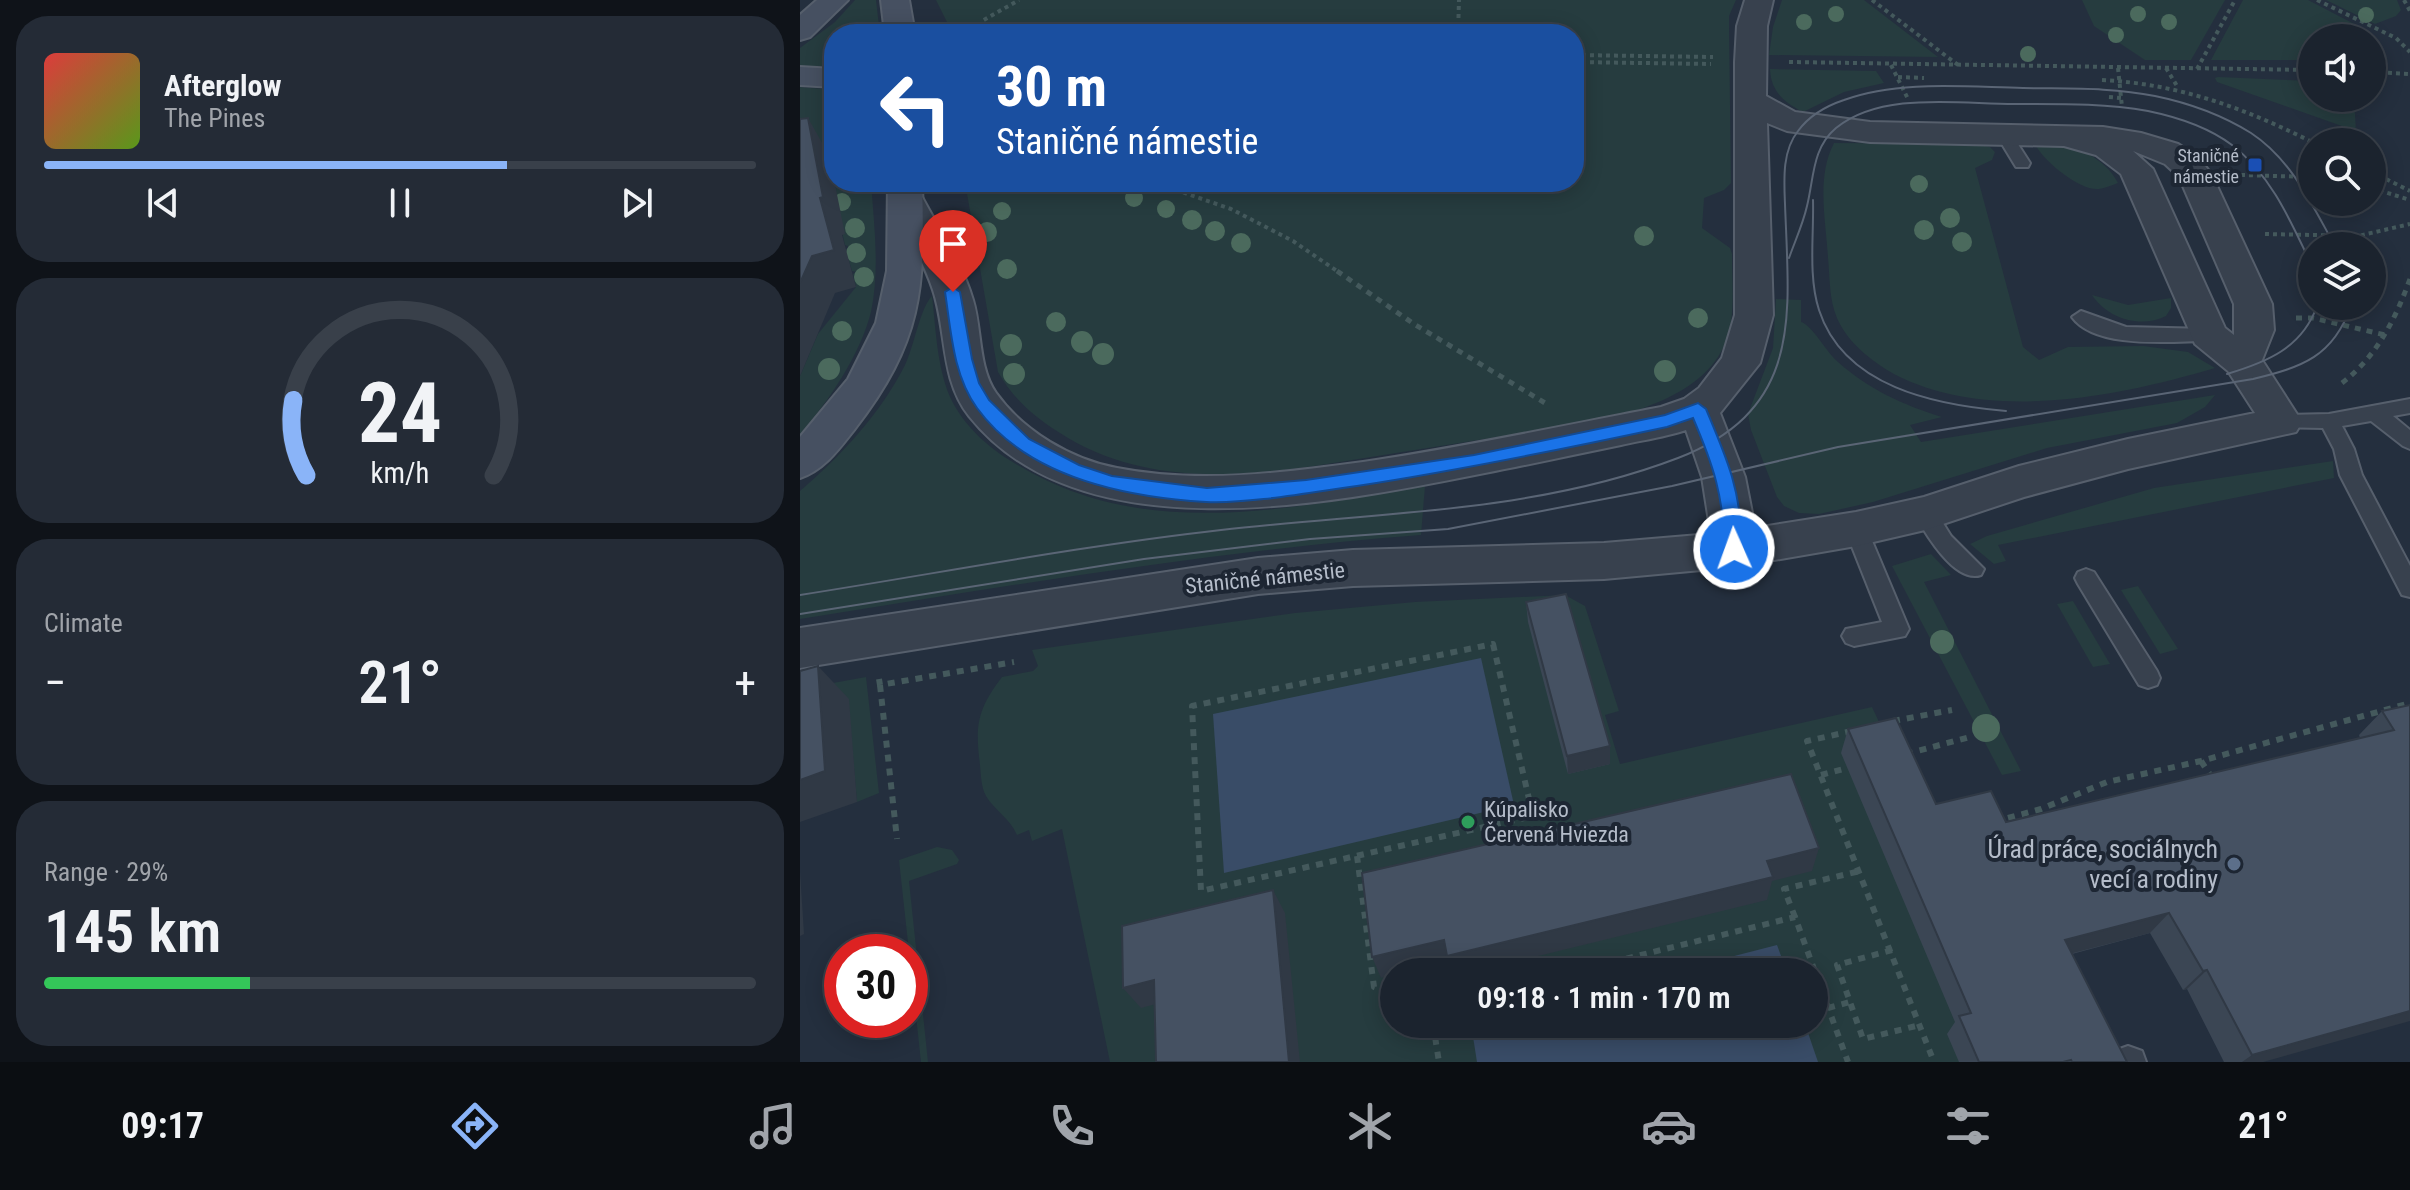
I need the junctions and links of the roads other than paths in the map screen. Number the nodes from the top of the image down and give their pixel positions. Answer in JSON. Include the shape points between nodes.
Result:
{"nodes":[{"id":1,"x":834,"y":0,"type":"edge"},
{"id":2,"x":895,"y":0,"type":"edge"},
{"id":3,"x":1759,"y":0,"type":"edge"},
{"id":4,"x":899,"y":24,"type":"edge"},
{"id":5,"x":800,"y":31,"type":"edge"},
{"id":6,"x":800,"y":76,"type":"edge"},
{"id":7,"x":824,"y":77,"type":"edge"},
{"id":8,"x":1751,"y":100,"type":"junction"},
{"id":9,"x":1870,"y":132,"type":"junction"},
{"id":10,"x":1991,"y":134,"type":"junction"},
{"id":11,"x":2065,"y":136,"type":"junction"},
{"id":12,"x":1752,"y":163,"type":"junction"},
{"id":13,"x":2022,"y":163,"type":"dead end"},
{"id":14,"x":905,"y":192,"type":"edge"},
{"id":15,"x":906,"y":192,"type":"edge"},
{"id":16,"x":2081,"y":317,"type":"dead end"},
{"id":17,"x":2209,"y":335,"type":"junction"},
{"id":18,"x":2242,"y":361,"type":"junction"},
{"id":19,"x":2410,"y":386,"type":"edge"},
{"id":20,"x":2406,"y":407,"type":"edge"},
{"id":21,"x":1698,"y":409,"type":"junction"},
{"id":22,"x":2376,"y":414,"type":"junction"},
{"id":23,"x":2308,"y":421,"type":"junction"},
{"id":24,"x":2410,"y":441,"type":"edge"},
{"id":25,"x":800,"y":462,"type":"edge"},
{"id":26,"x":1925,"y":513,"type":"junction"},
{"id":27,"x":1856,"y":529,"type":"junction"},
{"id":28,"x":1734,"y":549,"type":"junction"},
{"id":29,"x":1973,"y":569,"type":"dead end"},
{"id":30,"x":2086,"y":578,"type":"dead end"},
{"id":31,"x":2410,"y":588,"type":"edge"},
{"id":32,"x":1854,"y":636,"type":"dead end"},
{"id":33,"x":800,"y":648,"type":"edge"},
{"id":34,"x":2148,"y":678,"type":"dead end"}],
"edges":[{"from":1,"to":5,"type":"street"},
{"from":2,"to":4,"type":"street"},
{"from":3,"to":8,"type":"street","via":[[1752,26]]},
{"from":6,"to":7,"type":"street"},
{"from":8,"to":9,"type":"street","via":[[1787,121]]},
{"from":8,"to":12,"type":"street"},
{"from":9,"to":10,"type":"street"},
{"from":9,"to":12,"type":"street","via":[[1790,145]]},
{"from":10,"to":11,"type":"street"},
{"from":10,"to":13,"type":"lane","via":[[2008,141]]},
{"from":11,"to":17,"type":"street","via":[[2108,148],[2136,169]]},
{"from":11,"to":18,"type":"street","via":[[2135,141],[2184,161],[2253,304],[2255,330]]},
{"from":12,"to":21,"type":"street","via":[[1754,315],[1740,363]]},
{"from":14,"to":25,"type":"street","via":[[904,280],[896,320],[869,377]]},
{"from":15,"to":21,"type":"street","via":[[953,292],[964,359],[983,405],[1023,444],[1111,483],[1207,495],[1306,487],[1474,461],[1667,421]]},
{"from":16,"to":17,"type":"lane","via":[[2122,334]]},
{"from":17,"to":18,"type":"street"},
{"from":18,"to":23,"type":"street"},
{"from":19,"to":20,"type":"lane","name":"Staničné námestie"},
{"from":20,"to":22,"type":"lane","name":"Staničné námestie"},
{"from":21,"to":28,"type":"street","via":[[1725,473]]},
{"from":22,"to":23,"type":"lane","name":"Staničné námestie"},
{"from":22,"to":24,"type":"lane"},
{"from":23,"to":26,"type":"street","name":"Staničné námestie","via":[[2032,478]]},
{"from":23,"to":31,"type":"lane","via":[[2344,449],[2351,475]]},
{"from":26,"to":27,"type":"street","name":"Staničné námestie"},
{"from":26,"to":29,"type":"lane","via":[[1943,542]]},
{"from":27,"to":28,"type":"street","name":"Staničné námestie"},
{"from":27,"to":32,"type":"lane","via":[[1897,629]]},
{"from":28,"to":33,"type":"street","name":"Staničné námestie","via":[[1604,561],[1258,576]]},
{"from":30,"to":34,"type":"lane"}]}
